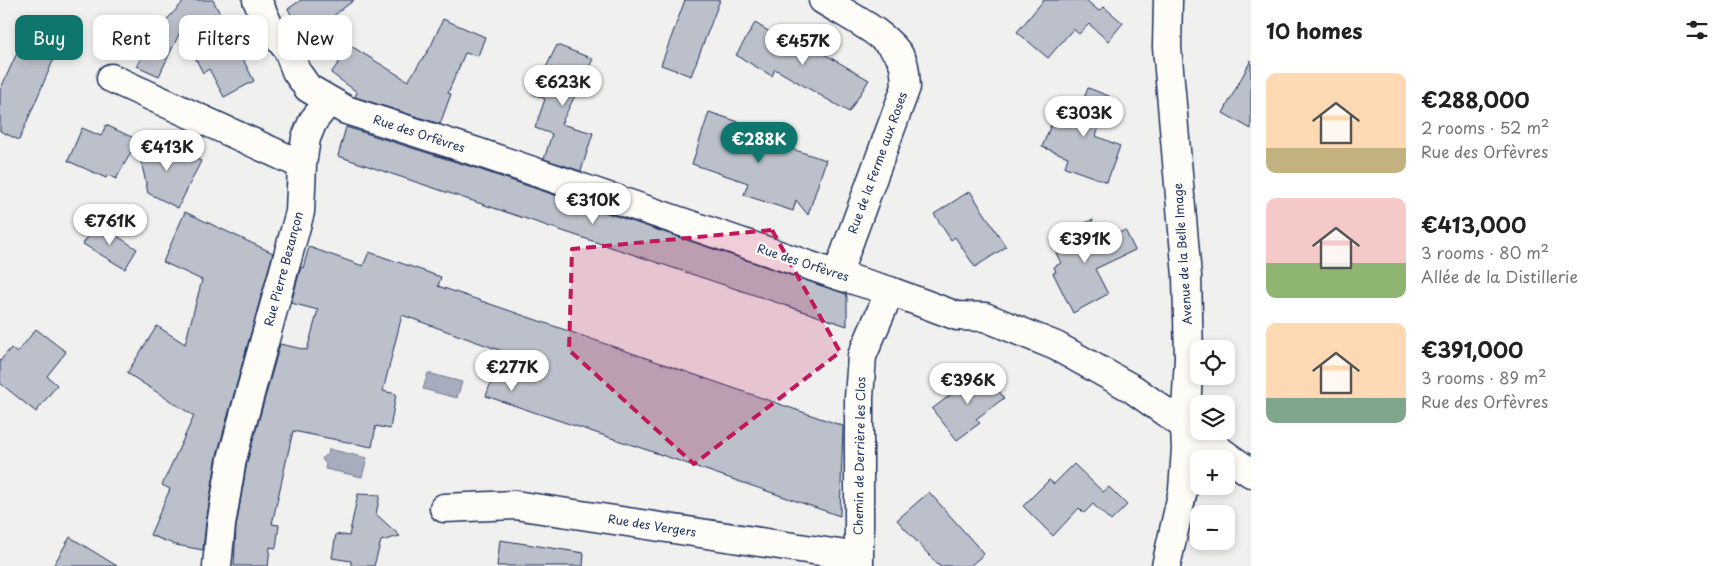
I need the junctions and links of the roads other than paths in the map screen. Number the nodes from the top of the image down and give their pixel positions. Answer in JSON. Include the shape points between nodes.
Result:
{"nodes":[{"id":1,"x":257,"y":0,"type":"edge"},
{"id":2,"x":823,"y":0,"type":"edge"},
{"id":3,"x":1168,"y":0,"type":"edge"},
{"id":4,"x":111,"y":78,"type":"dead end"},
{"id":5,"x":329,"y":101,"type":"junction"},
{"id":6,"x":302,"y":165,"type":"junction"},
{"id":7,"x":838,"y":275,"type":"junction"},
{"id":8,"x":890,"y":291,"type":"junction"},
{"id":9,"x":1185,"y":427,"type":"junction"},
{"id":10,"x":1251,"y":473,"type":"edge"},
{"id":11,"x":444,"y":508,"type":"dead end"},
{"id":12,"x":859,"y":562,"type":"edge"},
{"id":13,"x":217,"y":566,"type":"edge"},
{"id":14,"x":1166,"y":566,"type":"edge"}],
"edges":[{"from":1,"to":5,"type":"street","via":[[268,24],[288,50],[296,71],[308,88]]},
{"from":2,"to":7,"type":"street","name":"Rue de la Ferme aux Roses","via":[[896,48],[903,62],[906,87]]},
{"from":3,"to":9,"type":"street","name":"Avenue de la Belle Image","via":[[1167,47],[1186,276],[1189,358]]},
{"from":4,"to":6,"type":"street"},
{"from":5,"to":6,"type":"street","name":"Rue Pierre Bezançon","via":[[313,121],[306,138]]},
{"from":5,"to":7,"type":"street","name":"Rue des Orfèvres","via":[[346,110]]},
{"from":6,"to":13,"type":"street","name":"Rue Pierre Bezançon","via":[[300,212],[232,459],[220,525]]},
{"from":7,"to":8,"type":"street","name":"Rue des Orfèvres"},
{"from":8,"to":9,"type":"street","name":"Rue des Orfèvres","via":[[957,316],[985,317],[1056,346],[1133,389]]},
{"from":8,"to":12,"type":"street","name":"Chemin de Derrière les Clos","via":[[862,356]]},
{"from":9,"to":10,"type":"street","name":"Rue des Orfèvres"},
{"from":9,"to":14,"type":"street","name":"Avenue de la Belle Image","via":[[1182,490]]},
{"from":11,"to":12,"type":"street","name":"Rue des Vergers","via":[[515,505]]}]}
